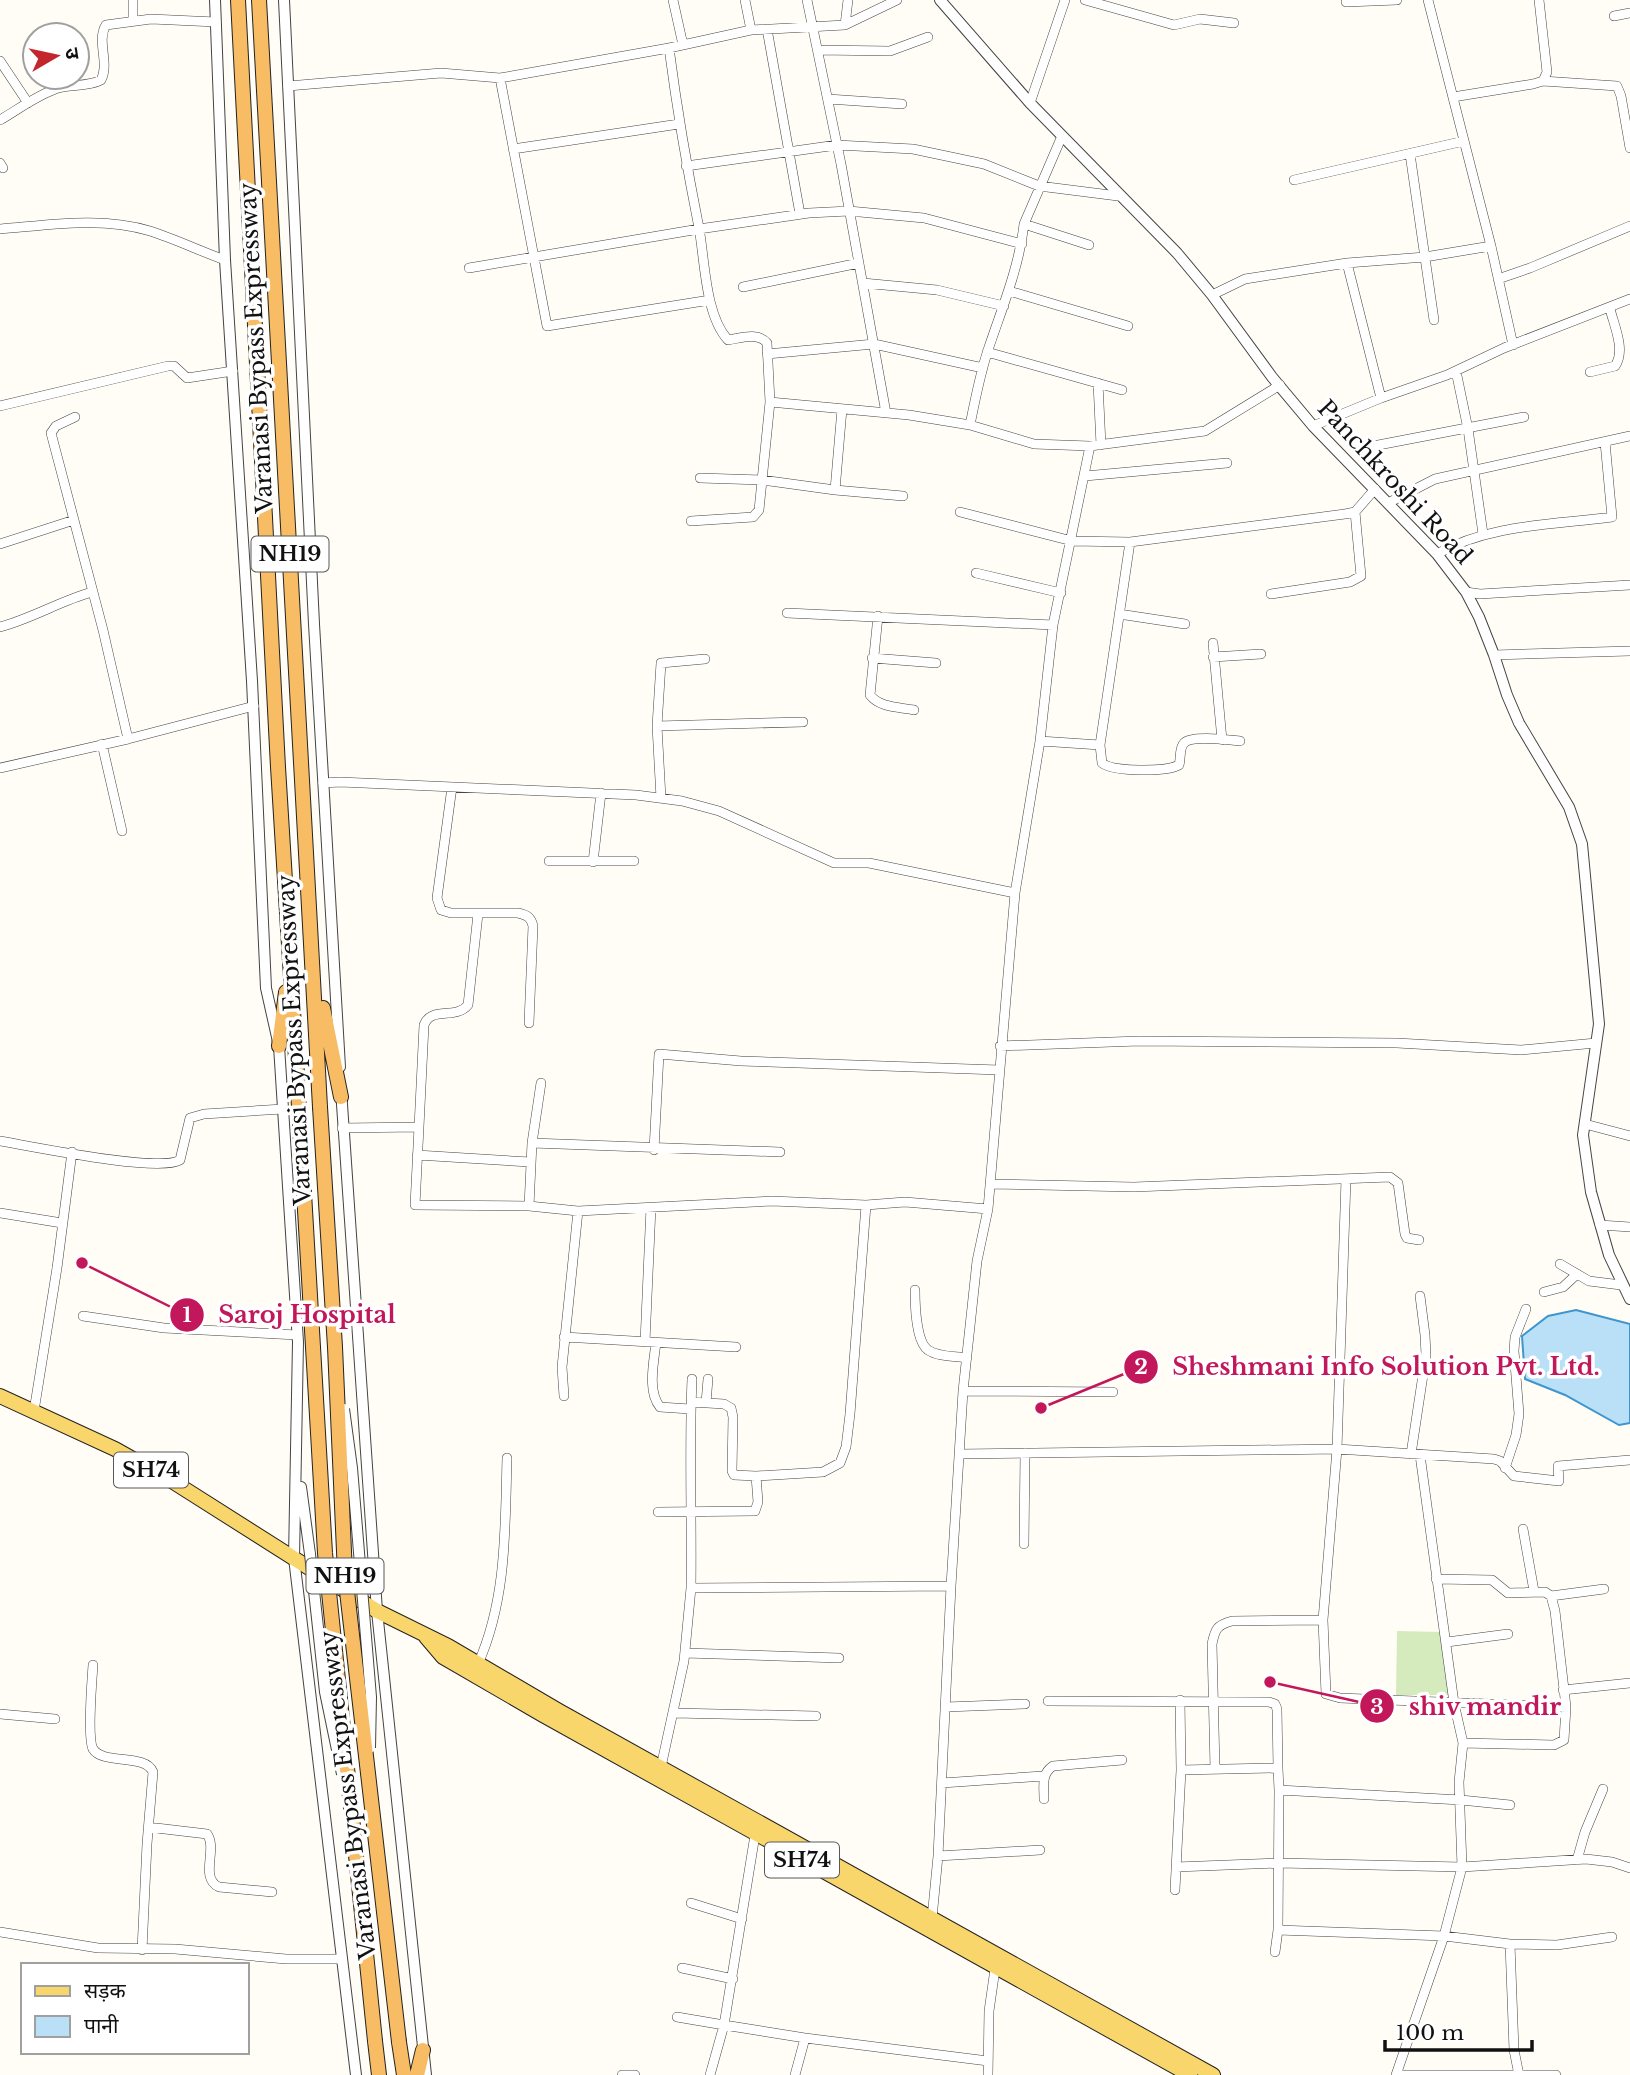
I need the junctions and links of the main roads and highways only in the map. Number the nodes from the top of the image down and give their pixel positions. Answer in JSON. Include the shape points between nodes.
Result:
{"nodes":[{"id":1,"x":238,"y":0,"type":"edge"},
{"id":2,"x":259,"y":0,"type":"edge"},
{"id":3,"x":312,"y":941,"type":"junction"},
{"id":4,"x":290,"y":954,"type":"junction"},
{"id":5,"x":279,"y":1046,"type":"road end"},
{"id":6,"x":341,"y":1097,"type":"road end"},
{"id":7,"x":0,"y":1396,"type":"edge"},
{"id":8,"x":422,"y":1634,"type":"junction"},
{"id":9,"x":996,"y":1961,"type":"junction"},
{"id":10,"x":424,"y":2050,"type":"road end"},
{"id":11,"x":1191,"y":2070,"type":"edge"},
{"id":12,"x":379,"y":2075,"type":"edge"},
{"id":13,"x":404,"y":2075,"type":"edge"},
{"id":14,"x":417,"y":2075,"type":"edge"},
{"id":15,"x":1213,"y":2075,"type":"edge"}],
"edges":[{"from":1,"to":4,"type":"highway","name":"Varanasi Bypass Expressway","number":"NH19"},
{"from":2,"to":3,"type":"highway","name":"Varanasi Bypass Expressway","number":"NH19"},
{"from":3,"to":6,"type":"highway"},
{"from":3,"to":13,"type":"highway","name":"Varanasi Bypass Expressway","number":"NH19","bridge":true,"via":[[345,1574]]},
{"from":4,"to":5,"type":"highway"},
{"from":4,"to":12,"type":"highway","name":"Varanasi Bypass Expressway","number":"NH19","bridge":true,"via":[[324,1553]]},
{"from":7,"to":8,"type":"main road","number":"SH74","via":[[138,1462],[377,1611]]},
{"from":8,"to":9,"type":"main road","number":"SH74","via":[[932,1918]]},
{"from":8,"to":9,"type":"main road","number":"SH74","via":[[443,1657],[755,1835]]},
{"from":9,"to":11,"type":"main road","number":"SH74"},
{"from":10,"to":14,"type":"highway"},
{"from":11,"to":15,"type":"main road","number":"SH74"}]}
